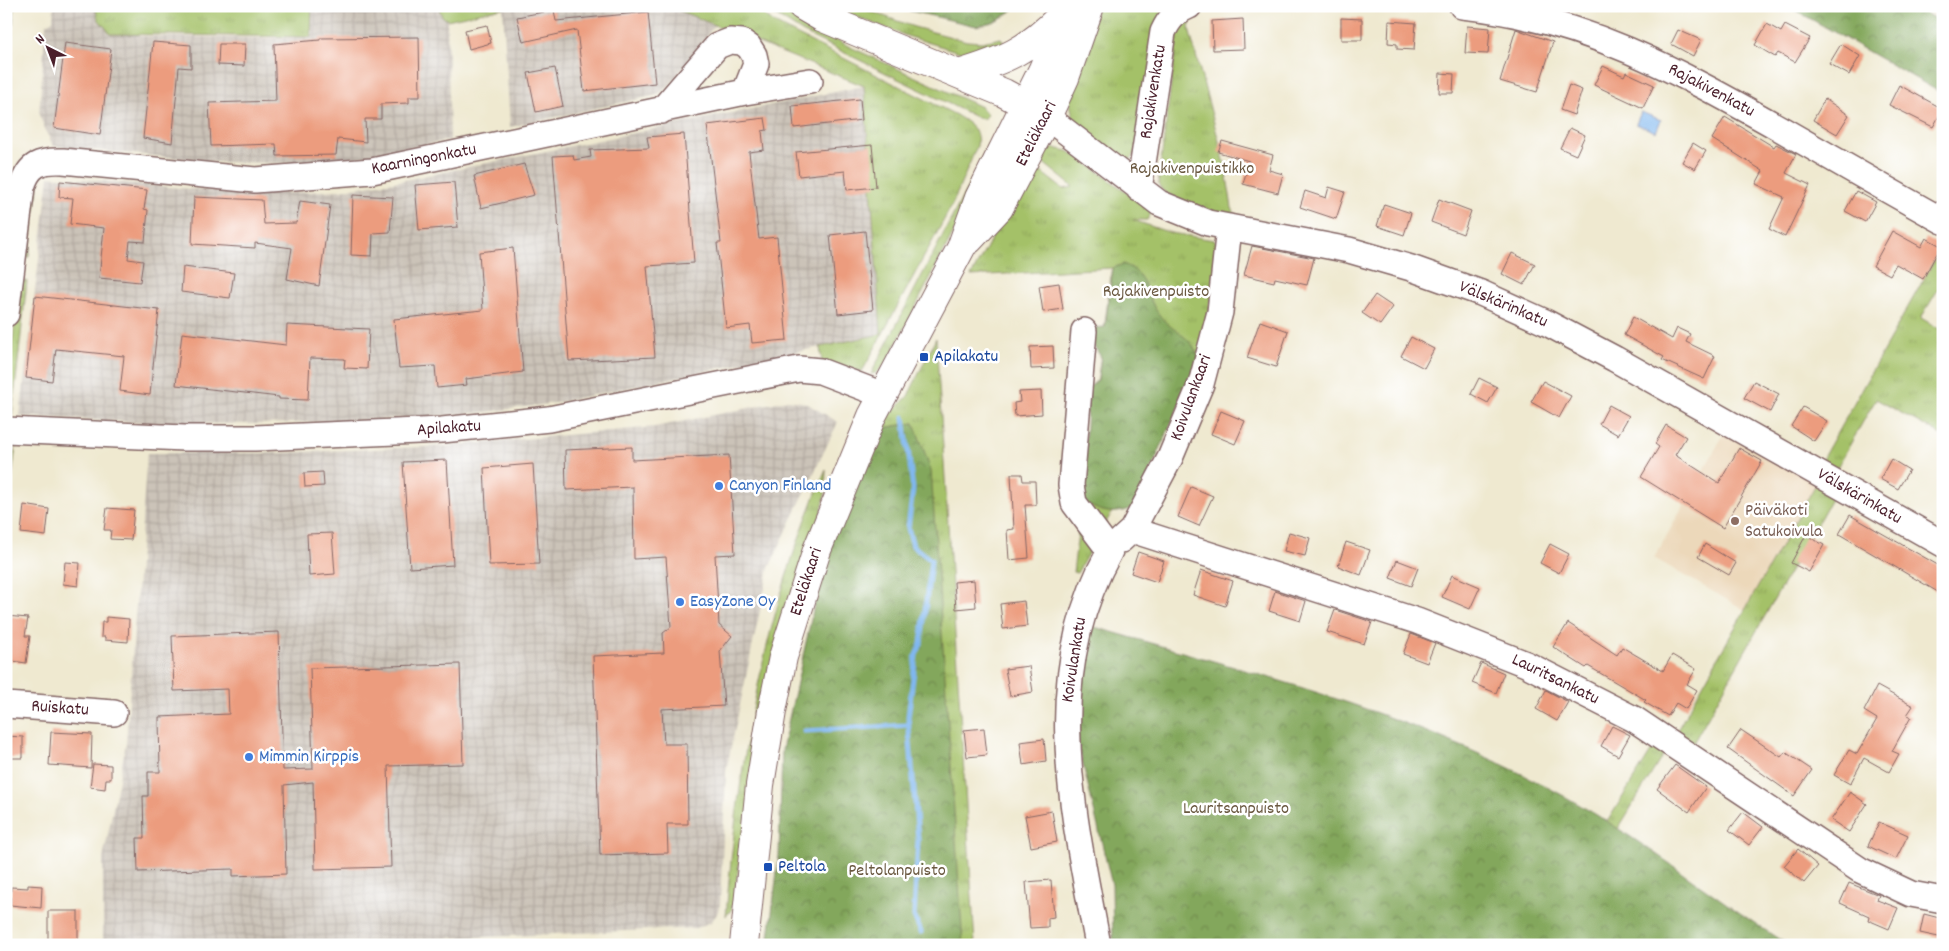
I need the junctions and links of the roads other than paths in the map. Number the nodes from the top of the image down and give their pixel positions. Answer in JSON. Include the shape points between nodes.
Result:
{"nodes":[{"id":1,"x":802,"y":6,"type":"edge"},
{"id":2,"x":1189,"y":6,"type":"edge"},
{"id":3,"x":1462,"y":6,"type":"edge"},
{"id":4,"x":1075,"y":7,"type":"edge"},
{"id":5,"x":959,"y":74,"type":"junction"},
{"id":6,"x":810,"y":81,"type":"dead end"},
{"id":7,"x":745,"y":92,"type":"junction"},
{"id":8,"x":1037,"y":110,"type":"junction"},
{"id":9,"x":661,"y":111,"type":"junction"},
{"id":10,"x":1139,"y":189,"type":"junction"},
{"id":11,"x":1943,"y":221,"type":"edge"},
{"id":12,"x":1229,"y":228,"type":"junction"},
{"id":13,"x":6,"y":314,"type":"edge"},
{"id":14,"x":1084,"y":331,"type":"dead end"},
{"id":15,"x":883,"y":395,"type":"junction"},
{"id":16,"x":6,"y":430,"type":"edge"},
{"id":17,"x":1132,"y":530,"type":"junction"},
{"id":18,"x":1943,"y":544,"type":"edge"},
{"id":19,"x":1110,"y":551,"type":"junction"},
{"id":20,"x":6,"y":705,"type":"edge"},
{"id":21,"x":114,"y":713,"type":"dead end"},
{"id":22,"x":1943,"y":900,"type":"edge"},
{"id":23,"x":744,"y":945,"type":"edge"},
{"id":24,"x":1098,"y":945,"type":"edge"}],
"edges":[{"from":1,"to":5,"type":"main road","via":[[821,17]]},
{"from":2,"to":10,"type":"street","name":"Rajakivenkatu","via":[[1176,13],[1163,32]]},
{"from":3,"to":11,"type":"street","name":"Rajakivenkatu","via":[[1529,16],[1631,50],[1748,110]]},
{"from":4,"to":5,"type":"main road","via":[[1015,55]]},
{"from":4,"to":8,"type":"main road","name":"Eteläkaari"},
{"from":5,"to":8,"type":"main road"},
{"from":6,"to":7,"type":"street","name":"Kaarningonkatu"},
{"from":7,"to":9,"type":"street","name":"Kaarningonkatu"},
{"from":7,"to":9,"type":"street","via":[[756,64],[754,56],[742,42],[730,40],[717,46]]},
{"from":8,"to":10,"type":"street","name":"Välskärinkatu"},
{"from":8,"to":15,"type":"main road","name":"Eteläkaari","via":[[999,208],[961,248]]},
{"from":9,"to":13,"type":"street","name":"Kaarningonkatu","via":[[372,172],[255,180],[63,161],[42,162],[26,174],[22,187]]},
{"from":10,"to":12,"type":"street","name":"Välskärinkatu","via":[[1160,203]]},
{"from":12,"to":17,"type":"street","name":"Koivulankaari","via":[[1220,312],[1200,384],[1170,458]]},
{"from":12,"to":18,"type":"street","name":"Välskärinkatu","via":[[1278,234],[1349,250],[1481,293],[1615,359]]},
{"from":14,"to":19,"type":"street","via":[[1071,485],[1074,503]]},
{"from":15,"to":16,"type":"street","name":"Apilakatu","via":[[820,371],[799,368],[549,419],[442,430],[184,438]]},
{"from":15,"to":23,"type":"main road","name":"Eteläkaari","via":[[817,550],[783,656],[760,785]]},
{"from":17,"to":19,"type":"street","name":"Koivulankaari"},
{"from":17,"to":22,"type":"street","name":"Lauritsankatu","via":[[1417,620],[1526,664],[1634,719],[1860,870],[1911,894]]},
{"from":19,"to":24,"type":"street","name":"Koivulankatu","via":[[1077,633],[1066,736]]},
{"from":20,"to":21,"type":"street","name":"Ruiskatu"}]}
